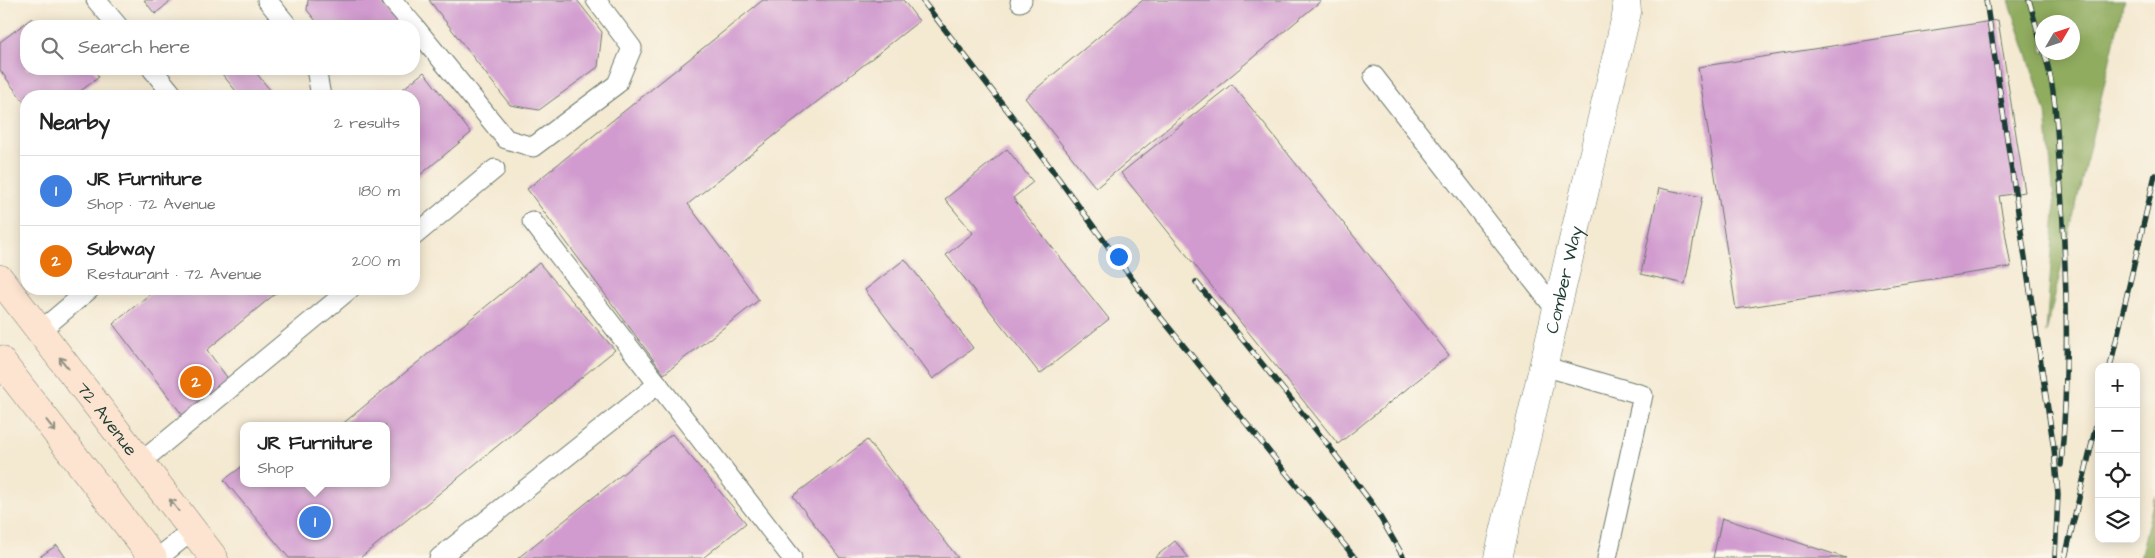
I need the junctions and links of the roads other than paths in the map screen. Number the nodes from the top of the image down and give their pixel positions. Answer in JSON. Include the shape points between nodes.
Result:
{"nodes":[{"id":1,"x":96,"y":0,"type":"edge"},
{"id":2,"x":267,"y":0,"type":"edge"},
{"id":3,"x":392,"y":0,"type":"edge"},
{"id":4,"x":596,"y":0,"type":"edge"},
{"id":5,"x":1626,"y":0,"type":"edge"},
{"id":6,"x":113,"y":20,"type":"edge"},
{"id":7,"x":283,"y":20,"type":"edge"},
{"id":8,"x":409,"y":20,"type":"edge"},
{"id":9,"x":420,"y":33,"type":"edge"},
{"id":10,"x":157,"y":75,"type":"edge"},
{"id":11,"x":317,"y":75,"type":"edge"},
{"id":12,"x":1374,"y":76,"type":"dead end"},
{"id":13,"x":169,"y":90,"type":"edge"},
{"id":14,"x":321,"y":90,"type":"edge"},
{"id":15,"x":495,"y":169,"type":"dead end"},
{"id":16,"x":532,"y":220,"type":"dead end"},
{"id":17,"x":420,"y":231,"type":"edge"},
{"id":18,"x":0,"y":279,"type":"edge"},
{"id":19,"x":83,"y":295,"type":"edge"},
{"id":20,"x":343,"y":295,"type":"edge"},
{"id":21,"x":1556,"y":310,"type":"junction"},
{"id":22,"x":40,"y":331,"type":"junction"},
{"id":23,"x":0,"y":360,"type":"edge"},
{"id":24,"x":1543,"y":366,"type":"junction"},
{"id":25,"x":658,"y":384,"type":"junction"},
{"id":26,"x":141,"y":462,"type":"junction"},
{"id":27,"x":193,"y":530,"type":"junction"},
{"id":28,"x":153,"y":558,"type":"edge"},
{"id":29,"x":158,"y":558,"type":"edge"},
{"id":30,"x":214,"y":558,"type":"edge"},
{"id":31,"x":439,"y":558,"type":"edge"},
{"id":32,"x":792,"y":558,"type":"edge"},
{"id":33,"x":1498,"y":558,"type":"edge"},
{"id":34,"x":1607,"y":558,"type":"edge"}],
"edges":[{"from":1,"to":6,"type":"lane"},
{"from":2,"to":7,"type":"lane"},
{"from":3,"to":8,"type":"lane"},
{"from":4,"to":9,"type":"lane","via":[[632,48],[617,84],[533,147],[506,140]]},
{"from":5,"to":21,"type":"street","name":"Comber Way","via":[[1627,12]]},
{"from":10,"to":13,"type":"lane"},
{"from":11,"to":14,"type":"lane"},
{"from":12,"to":21,"type":"lane"},
{"from":15,"to":17,"type":"lane"},
{"from":16,"to":25,"type":"lane"},
{"from":18,"to":22,"type":"main road","name":"72 Avenue"},
{"from":19,"to":22,"type":"lane"},
{"from":20,"to":26,"type":"lane"},
{"from":21,"to":24,"type":"street","name":"Comber Way"},
{"from":26,"to":22,"type":"main road","name":"72 Avenue","one_way":true},
{"from":23,"to":28,"type":"main road","one_way":true},
{"from":24,"to":33,"type":"street","name":"Comber Way"},
{"from":24,"to":34,"type":"lane","via":[[1643,395]]},
{"from":25,"to":31,"type":"lane"},
{"from":25,"to":32,"type":"lane"},
{"from":27,"to":26,"type":"main road","name":"72 Avenue","one_way":true},
{"from":27,"to":29,"type":"lane"},
{"from":27,"to":30,"type":"main road","name":"72 Avenue"}]}
